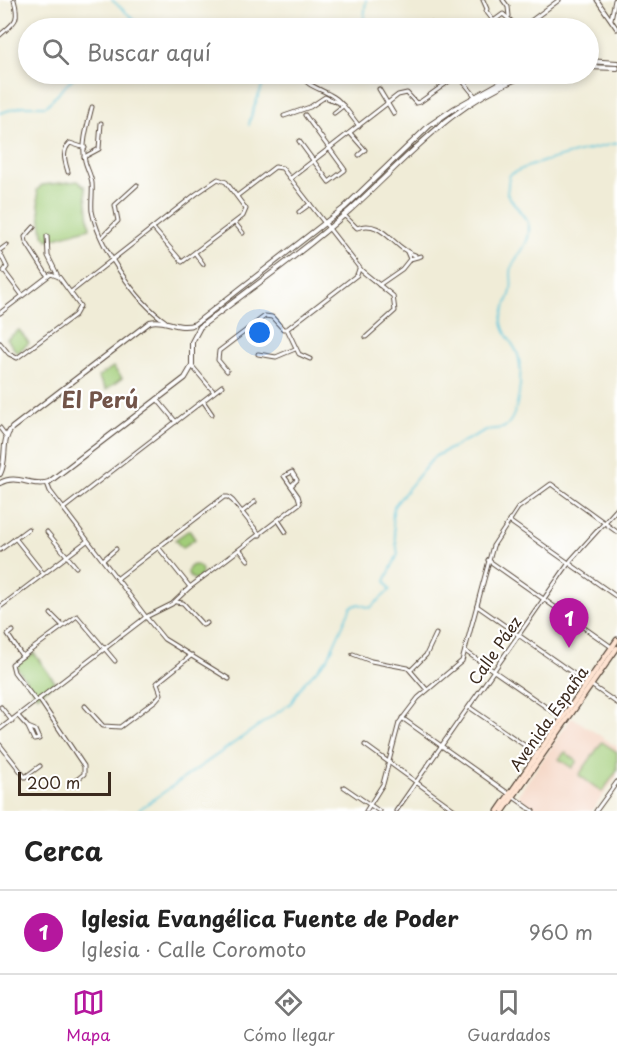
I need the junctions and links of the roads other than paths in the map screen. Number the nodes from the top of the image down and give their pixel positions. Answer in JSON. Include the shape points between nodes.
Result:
{"nodes":[{"id":1,"x":14,"y":0,"type":"edge"},
{"id":2,"x":483,"y":0,"type":"edge"},
{"id":3,"x":503,"y":0,"type":"edge"},
{"id":4,"x":559,"y":0,"type":"edge"},
{"id":5,"x":597,"y":0,"type":"edge"},
{"id":6,"x":615,"y":0,"type":"edge"},
{"id":7,"x":509,"y":16,"type":"joint"},
{"id":8,"x":492,"y":18,"type":"edge"},
{"id":9,"x":498,"y":18,"type":"edge"},
{"id":10,"x":535,"y":18,"type":"edge"},
{"id":11,"x":611,"y":20,"type":"junction"},
{"id":12,"x":617,"y":29,"type":"edge"},
{"id":13,"x":0,"y":35,"type":"edge"},
{"id":14,"x":599,"y":62,"type":"edge"},
{"id":15,"x":617,"y":63,"type":"edge"},
{"id":16,"x":599,"y":67,"type":"edge"},
{"id":17,"x":617,"y":68,"type":"edge"},
{"id":18,"x":310,"y":84,"type":"edge"},
{"id":19,"x":445,"y":84,"type":"edge"},
{"id":20,"x":465,"y":84,"type":"edge"},
{"id":21,"x":497,"y":84,"type":"edge"},
{"id":22,"x":510,"y":84,"type":"edge"},
{"id":23,"x":379,"y":89,"type":"dead end"},
{"id":24,"x":475,"y":96,"type":"junction"},
{"id":25,"x":387,"y":104,"type":"junction"},
{"id":26,"x":92,"y":106,"type":"dead end"},
{"id":27,"x":343,"y":106,"type":"junction"},
{"id":28,"x":334,"y":113,"type":"dead end"},
{"id":29,"x":394,"y":114,"type":"dead end"},
{"id":30,"x":305,"y":115,"type":"dead end"},
{"id":31,"x":284,"y":116,"type":"dead end"},
{"id":32,"x":101,"y":123,"type":"dead end"},
{"id":33,"x":359,"y":126,"type":"junction"},
{"id":34,"x":350,"y":133,"type":"junction"},
{"id":35,"x":299,"y":141,"type":"dead end"},
{"id":36,"x":85,"y":148,"type":"junction"},
{"id":37,"x":329,"y":149,"type":"junction"},
{"id":38,"x":359,"y":155,"type":"dead end"},
{"id":39,"x":84,"y":157,"type":"junction"},
{"id":40,"x":313,"y":161,"type":"junction"},
{"id":41,"x":68,"y":172,"type":"dead end"},
{"id":42,"x":291,"y":178,"type":"junction"},
{"id":43,"x":137,"y":185,"type":"dead end"},
{"id":44,"x":237,"y":196,"type":"junction"},
{"id":45,"x":310,"y":204,"type":"junction"},
{"id":46,"x":298,"y":212,"type":"dead end"},
{"id":47,"x":344,"y":214,"type":"junction"},
{"id":48,"x":235,"y":223,"type":"junction"},
{"id":49,"x":327,"y":225,"type":"junction"},
{"id":50,"x":34,"y":227,"type":"dead end"},
{"id":51,"x":153,"y":228,"type":"junction"},
{"id":52,"x":243,"y":233,"type":"dead end"},
{"id":53,"x":47,"y":236,"type":"dead end"},
{"id":54,"x":102,"y":237,"type":"junction"},
{"id":55,"x":7,"y":245,"type":"dead end"},
{"id":56,"x":0,"y":251,"type":"edge"},
{"id":57,"x":407,"y":252,"type":"junction"},
{"id":58,"x":195,"y":253,"type":"junction"},
{"id":59,"x":415,"y":255,"type":"junction"},
{"id":60,"x":421,"y":256,"type":"dead end"},
{"id":61,"x":410,"y":258,"type":"junction"},
{"id":62,"x":113,"y":259,"type":"junction"},
{"id":63,"x":203,"y":264,"type":"dead end"},
{"id":64,"x":357,"y":264,"type":"junction"},
{"id":65,"x":58,"y":275,"type":"junction"},
{"id":66,"x":48,"y":276,"type":"junction"},
{"id":67,"x":377,"y":285,"type":"junction"},
{"id":68,"x":71,"y":292,"type":"junction"},
{"id":69,"x":22,"y":295,"type":"junction"},
{"id":70,"x":0,"y":306,"type":"edge"},
{"id":71,"x":2,"y":312,"type":"edge"},
{"id":72,"x":168,"y":323,"type":"junction"},
{"id":73,"x":287,"y":329,"type":"junction"},
{"id":74,"x":366,"y":337,"type":"dead end"},
{"id":75,"x":0,"y":343,"type":"edge"},
{"id":76,"x":296,"y":349,"type":"junction"},
{"id":77,"x":258,"y":354,"type":"dead end"},
{"id":78,"x":310,"y":359,"type":"dead end"},
{"id":79,"x":192,"y":366,"type":"junction"},
{"id":80,"x":227,"y":371,"type":"dead end"},
{"id":81,"x":222,"y":386,"type":"dead end"},
{"id":82,"x":214,"y":392,"type":"junction"},
{"id":83,"x":157,"y":399,"type":"junction"},
{"id":84,"x":202,"y":401,"type":"junction"},
{"id":85,"x":212,"y":414,"type":"dead end"},
{"id":86,"x":176,"y":422,"type":"junction"},
{"id":87,"x":0,"y":428,"type":"edge"},
{"id":88,"x":6,"y":436,"type":"junction"},
{"id":89,"x":0,"y":474,"type":"edge"},
{"id":90,"x":0,"y":483,"type":"edge"},
{"id":91,"x":47,"y":483,"type":"junction"},
{"id":92,"x":291,"y":486,"type":"junction"},
{"id":93,"x":255,"y":502,"type":"dead end"},
{"id":94,"x":64,"y":508,"type":"junction"},
{"id":95,"x":617,"y":508,"type":"edge"},
{"id":96,"x":242,"y":513,"type":"junction"},
{"id":97,"x":278,"y":520,"type":"junction"},
{"id":98,"x":509,"y":521,"type":"junction"},
{"id":99,"x":602,"y":522,"type":"junction"},
{"id":100,"x":28,"y":529,"type":"dead end"},
{"id":101,"x":47,"y":532,"type":"dead end"},
{"id":102,"x":286,"y":532,"type":"dead end"},
{"id":103,"x":617,"y":532,"type":"edge"},
{"id":104,"x":260,"y":535,"type":"junction"},
{"id":105,"x":15,"y":538,"type":"junction"},
{"id":106,"x":87,"y":540,"type":"junction"},
{"id":107,"x":158,"y":547,"type":"junction"},
{"id":108,"x":116,"y":549,"type":"dead end"},
{"id":109,"x":0,"y":550,"type":"edge"},
{"id":110,"x":240,"y":550,"type":"junction"},
{"id":111,"x":66,"y":555,"type":"junction"},
{"id":112,"x":103,"y":560,"type":"junction"},
{"id":113,"x":248,"y":560,"type":"dead end"},
{"id":114,"x":488,"y":560,"type":"junction"},
{"id":115,"x":568,"y":564,"type":"junction"},
{"id":116,"x":76,"y":567,"type":"dead end"},
{"id":117,"x":42,"y":573,"type":"junction"},
{"id":118,"x":117,"y":579,"type":"junction"},
{"id":119,"x":190,"y":587,"type":"junction"},
{"id":120,"x":617,"y":597,"type":"edge"},
{"id":121,"x":544,"y":599,"type":"junction"},
{"id":122,"x":172,"y":604,"type":"junction"},
{"id":123,"x":477,"y":606,"type":"junction"},
{"id":124,"x":0,"y":607,"type":"edge"},
{"id":125,"x":51,"y":614,"type":"dead end"},
{"id":126,"x":146,"y":617,"type":"junction"},
{"id":127,"x":207,"y":623,"type":"dead end"},
{"id":128,"x":64,"y":624,"type":"junction"},
{"id":129,"x":14,"y":631,"type":"dead end"},
{"id":130,"x":436,"y":634,"type":"dead end"},
{"id":131,"x":519,"y":635,"type":"junction"},
{"id":132,"x":617,"y":639,"type":"edge"},
{"id":133,"x":104,"y":648,"type":"junction"},
{"id":134,"x":615,"y":649,"type":"edge"},
{"id":135,"x":465,"y":651,"type":"junction"},
{"id":136,"x":353,"y":654,"type":"dead end"},
{"id":137,"x":192,"y":655,"type":"junction"},
{"id":138,"x":22,"y":656,"type":"junction"},
{"id":139,"x":115,"y":661,"type":"dead end"},
{"id":140,"x":411,"y":670,"type":"junction"},
{"id":141,"x":494,"y":671,"type":"junction"},
{"id":142,"x":228,"y":679,"type":"dead end"},
{"id":143,"x":589,"y":684,"type":"junction"},
{"id":144,"x":427,"y":690,"type":"junction"},
{"id":145,"x":37,"y":700,"type":"junction"},
{"id":146,"x":617,"y":703,"type":"edge"},
{"id":147,"x":85,"y":706,"type":"dead end"},
{"id":148,"x":1,"y":707,"type":"edge"},
{"id":149,"x":469,"y":707,"type":"junction"},
{"id":150,"x":18,"y":716,"type":"junction"},
{"id":151,"x":402,"y":718,"type":"junction"},
{"id":152,"x":562,"y":719,"type":"junction"},
{"id":153,"x":12,"y":721,"type":"junction"},
{"id":154,"x":28,"y":727,"type":"dead end"},
{"id":155,"x":0,"y":729,"type":"edge"},
{"id":156,"x":0,"y":745,"type":"edge"},
{"id":157,"x":365,"y":745,"type":"dead end"},
{"id":158,"x":441,"y":746,"type":"junction"},
{"id":159,"x":537,"y":754,"type":"junction"},
{"id":160,"x":388,"y":765,"type":"junction"},
{"id":161,"x":40,"y":766,"type":"dead end"},
{"id":162,"x":617,"y":782,"type":"edge"},
{"id":163,"x":73,"y":783,"type":"dead end"},
{"id":164,"x":416,"y":783,"type":"junction"},
{"id":165,"x":344,"y":787,"type":"dead end"},
{"id":166,"x":511,"y":795,"type":"junction"},
{"id":167,"x":371,"y":805,"type":"junction"},
{"id":168,"x":366,"y":811,"type":"edge"},
{"id":169,"x":379,"y":811,"type":"edge"},
{"id":170,"x":396,"y":811,"type":"edge"},
{"id":171,"x":456,"y":811,"type":"edge"},
{"id":172,"x":498,"y":811,"type":"edge"},
{"id":173,"x":503,"y":811,"type":"edge"},
{"id":174,"x":533,"y":811,"type":"edge"},
{"id":175,"x":596,"y":811,"type":"edge"}],
"edges":[{"from":1,"to":13,"type":"street","via":[[16,20]]},
{"from":2,"to":8,"type":"street"},
{"from":3,"to":7,"type":"street"},
{"from":4,"to":10,"type":"street"},
{"from":5,"to":11,"type":"street"},
{"from":6,"to":11,"type":"street"},
{"from":7,"to":9,"type":"street","via":[[503,14]]},
{"from":11,"to":12,"type":"street"},
{"from":14,"to":15,"type":"street"},
{"from":16,"to":17,"type":"street"},
{"from":18,"to":27,"type":"street","via":[[340,100]]},
{"from":19,"to":25,"type":"street","via":[[420,102],[402,93]]},
{"from":20,"to":24,"type":"street"},
{"from":21,"to":24,"type":"street"},
{"from":22,"to":47,"type":"street","via":[[439,125]]},
{"from":23,"to":25,"type":"street"},
{"from":24,"to":49,"type":"street","via":[[430,125]]},
{"from":25,"to":29,"type":"street"},
{"from":25,"to":33,"type":"street"},
{"from":26,"to":36,"type":"street"},
{"from":27,"to":28,"type":"street"},
{"from":27,"to":31,"type":"street","via":[[325,98]]},
{"from":27,"to":33,"type":"street"},
{"from":30,"to":37,"type":"street"},
{"from":32,"to":39,"type":"street","via":[[99,149]]},
{"from":33,"to":34,"type":"street"},
{"from":34,"to":37,"type":"street"},
{"from":34,"to":38,"type":"street","via":[[365,150]]},
{"from":35,"to":40,"type":"street"},
{"from":36,"to":39,"type":"street"},
{"from":36,"to":41,"type":"street","via":[[70,143],[65,147]]},
{"from":37,"to":40,"type":"street"},
{"from":37,"to":40,"type":"street","via":[[345,170],[329,182]]},
{"from":39,"to":54,"type":"street","via":[[92,180],[93,212]]},
{"from":40,"to":42,"type":"street"},
{"from":42,"to":44,"type":"street","via":[[282,168],[275,167]]},
{"from":42,"to":45,"type":"street"},
{"from":43,"to":54,"type":"street","via":[[115,205],[118,220]]},
{"from":44,"to":48,"type":"street","via":[[245,213]]},
{"from":44,"to":51,"type":"street","via":[[218,179]]},
{"from":45,"to":46,"type":"street"},
{"from":45,"to":49,"type":"street"},
{"from":47,"to":49,"type":"street"},
{"from":47,"to":57,"type":"street","via":[[357,228],[367,225],[381,230]]},
{"from":48,"to":52,"type":"street"},
{"from":48,"to":58,"type":"street"},
{"from":49,"to":64,"type":"street"},
{"from":49,"to":72,"type":"street","via":[[195,324],[182,327]]},
{"from":49,"to":79,"type":"street","via":[[197,330],[191,345]]},
{"from":50,"to":66,"type":"street","via":[[25,237],[26,242]]},
{"from":51,"to":58,"type":"street","via":[[179,261]]},
{"from":51,"to":62,"type":"street"},
{"from":53,"to":65,"type":"street","via":[[48,256]]},
{"from":54,"to":62,"type":"street"},
{"from":55,"to":56,"type":"street"},
{"from":56,"to":69,"type":"street","via":[[7,267],[6,276]]},
{"from":57,"to":59,"type":"street"},
{"from":57,"to":61,"type":"street"},
{"from":58,"to":63,"type":"street"},
{"from":59,"to":60,"type":"street"},
{"from":59,"to":61,"type":"street"},
{"from":61,"to":67,"type":"street","via":[[386,283]]},
{"from":62,"to":68,"type":"street"},
{"from":62,"to":72,"type":"street","via":[[149,308]]},
{"from":64,"to":67,"type":"street"},
{"from":64,"to":73,"type":"street","via":[[357,275]]},
{"from":65,"to":66,"type":"street"},
{"from":65,"to":68,"type":"street"},
{"from":66,"to":69,"type":"street"},
{"from":67,"to":74,"type":"street","via":[[393,296],[395,311]]},
{"from":68,"to":75,"type":"street","via":[[79,310],[30,349],[13,358]]},
{"from":69,"to":71,"type":"street"},
{"from":70,"to":71,"type":"street"},
{"from":72,"to":88,"type":"street","via":[[147,323]]},
{"from":73,"to":76,"type":"street"},
{"from":73,"to":80,"type":"street","via":[[272,317],[264,316],[219,351],[218,360]]},
{"from":76,"to":77,"type":"street","via":[[276,357]]},
{"from":76,"to":78,"type":"street"},
{"from":79,"to":82,"type":"street"},
{"from":79,"to":83,"type":"street","via":[[185,378]]},
{"from":81,"to":82,"type":"street"},
{"from":82,"to":84,"type":"street"},
{"from":83,"to":86,"type":"street"},
{"from":83,"to":91,"type":"street"},
{"from":84,"to":85,"type":"street"},
{"from":84,"to":86,"type":"street"},
{"from":86,"to":94,"type":"street"},
{"from":87,"to":88,"type":"street"},
{"from":88,"to":89,"type":"street","via":[[5,462]]},
{"from":90,"to":91,"type":"street","via":[[17,479]]},
{"from":91,"to":94,"type":"street"},
{"from":92,"to":92,"type":"street","via":[[297,480],[292,472],[284,476]]},
{"from":92,"to":97,"type":"street","via":[[300,503]]},
{"from":93,"to":96,"type":"street"},
{"from":94,"to":106,"type":"street"},
{"from":95,"to":99,"type":"street","name":"Calle Páez"},
{"from":96,"to":104,"type":"street"},
{"from":96,"to":107,"type":"street","via":[[228,496],[224,497]]},
{"from":97,"to":102,"type":"street"},
{"from":97,"to":104,"type":"street"},
{"from":98,"to":99,"type":"street","via":[[520,506],[551,484]]},
{"from":98,"to":114,"type":"street"},
{"from":98,"to":115,"type":"street"},
{"from":99,"to":103,"type":"street"},
{"from":99,"to":115,"type":"street","name":"Calle Páez"},
{"from":100,"to":105,"type":"street"},
{"from":101,"to":111,"type":"street"},
{"from":104,"to":110,"type":"street"},
{"from":105,"to":109,"type":"street"},
{"from":105,"to":117,"type":"street"},
{"from":106,"to":111,"type":"street"},
{"from":106,"to":112,"type":"street"},
{"from":107,"to":118,"type":"street"},
{"from":107,"to":119,"type":"street"},
{"from":108,"to":112,"type":"street"},
{"from":110,"to":113,"type":"street"},
{"from":110,"to":119,"type":"street"},
{"from":111,"to":116,"type":"street"},
{"from":111,"to":117,"type":"street"},
{"from":112,"to":118,"type":"street"},
{"from":114,"to":121,"type":"street"},
{"from":114,"to":123,"type":"street"},
{"from":115,"to":120,"type":"street"},
{"from":115,"to":121,"type":"street","name":"Calle Páez"},
{"from":117,"to":124,"type":"street"},
{"from":118,"to":126,"type":"street"},
{"from":119,"to":122,"type":"street"},
{"from":121,"to":131,"type":"street","name":"Calle Páez"},
{"from":121,"to":134,"type":"street"},
{"from":122,"to":126,"type":"street"},
{"from":122,"to":127,"type":"street","via":[[183,603],[203,625]]},
{"from":123,"to":131,"type":"street"},
{"from":123,"to":135,"type":"street"},
{"from":125,"to":128,"type":"street","via":[[60,626]]},
{"from":126,"to":133,"type":"street"},
{"from":126,"to":137,"type":"street","via":[[164,639]]},
{"from":128,"to":133,"type":"street","via":[[80,616]]},
{"from":128,"to":138,"type":"street"},
{"from":129,"to":138,"type":"street","via":[[8,635]]},
{"from":130,"to":140,"type":"street","via":[[424,658]]},
{"from":131,"to":141,"type":"street","name":"Calle Páez"},
{"from":131,"to":143,"type":"street"},
{"from":132,"to":134,"type":"main road","name":"Avenida España"},
{"from":133,"to":139,"type":"street"},
{"from":133,"to":145,"type":"street"},
{"from":134,"to":143,"type":"main road","name":"Avenida España"},
{"from":135,"to":141,"type":"street"},
{"from":135,"to":144,"type":"street","via":[[460,662]]},
{"from":136,"to":140,"type":"street"},
{"from":137,"to":142,"type":"street"},
{"from":137,"to":147,"type":"street","via":[[157,683],[161,693],[156,700],[120,727],[103,726]]},
{"from":138,"to":145,"type":"street","via":[[11,666]]},
{"from":140,"to":144,"type":"street"},
{"from":141,"to":149,"type":"street","name":"Calle Páez"},
{"from":141,"to":152,"type":"street"},
{"from":143,"to":146,"type":"street"},
{"from":143,"to":152,"type":"main road","name":"Avenida España"},
{"from":143,"to":166,"type":"main road","name":"Avenida España"},
{"from":144,"to":151,"type":"street"},
{"from":145,"to":150,"type":"street"},
{"from":145,"to":163,"type":"street","via":[[84,766],[84,774]]},
{"from":148,"to":153,"type":"street"},
{"from":149,"to":158,"type":"street","name":"Calle Páez"},
{"from":149,"to":159,"type":"street"},
{"from":150,"to":153,"type":"street"},
{"from":150,"to":154,"type":"street"},
{"from":151,"to":158,"type":"street"},
{"from":151,"to":160,"type":"street"},
{"from":152,"to":159,"type":"main road","name":"Avenida España"},
{"from":153,"to":155,"type":"street"},
{"from":156,"to":161,"type":"street","via":[[25,777]]},
{"from":157,"to":160,"type":"street"},
{"from":158,"to":164,"type":"street","name":"Calle Páez"},
{"from":158,"to":166,"type":"street"},
{"from":159,"to":166,"type":"main road","name":"Avenida España"},
{"from":160,"to":164,"type":"street"},
{"from":160,"to":167,"type":"street"},
{"from":162,"to":175,"type":"street"},
{"from":164,"to":170,"type":"street","name":"Calle Páez"},
{"from":164,"to":171,"type":"street"},
{"from":165,"to":167,"type":"street"},
{"from":166,"to":172,"type":"main road","name":"Avenida España"},
{"from":166,"to":173,"type":"main road","name":"Avenida España"},
{"from":166,"to":174,"type":"street"},
{"from":167,"to":168,"type":"street"},
{"from":167,"to":169,"type":"street"}]}
